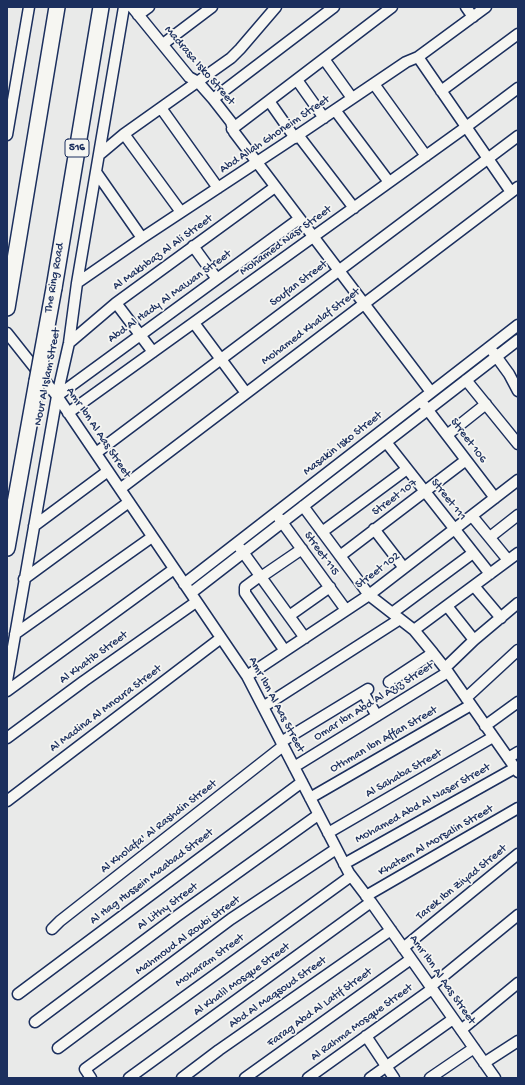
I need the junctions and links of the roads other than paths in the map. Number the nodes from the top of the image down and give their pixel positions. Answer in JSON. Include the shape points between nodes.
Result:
{"nodes":[{"id":1,"x":29,"y":7,"type":"edge"},
{"id":2,"x":57,"y":7,"type":"edge"},
{"id":3,"x":101,"y":7,"type":"edge"},
{"id":4,"x":124,"y":7,"type":"edge"},
{"id":5,"x":149,"y":7,"type":"edge"},
{"id":6,"x":212,"y":7,"type":"edge"},
{"id":7,"x":276,"y":7,"type":"edge"},
{"id":8,"x":334,"y":7,"type":"edge"},
{"id":9,"x":392,"y":7,"type":"edge"},
{"id":10,"x":466,"y":7,"type":"edge"},
{"id":11,"x":486,"y":7,"type":"edge"},
{"id":12,"x":135,"y":11,"type":"edge"},
{"id":13,"x":473,"y":17,"type":"junction"},
{"id":14,"x":518,"y":34,"type":"edge"},
{"id":15,"x":162,"y":44,"type":"junction"},
{"id":16,"x":418,"y":57,"type":"junction"},
{"id":17,"x":324,"y":59,"type":"junction"},
{"id":18,"x":297,"y":80,"type":"junction"},
{"id":19,"x":198,"y":82,"type":"junction"},
{"id":20,"x":374,"y":84,"type":"junction"},
{"id":21,"x":518,"y":88,"type":"edge"},
{"id":22,"x":441,"y":91,"type":"junction"},
{"id":23,"x":352,"y":98,"type":"junction"},
{"id":24,"x":213,"y":99,"type":"junction"},
{"id":25,"x":268,"y":101,"type":"junction"},
{"id":26,"x":161,"y":108,"type":"junction"},
{"id":27,"x":335,"y":110,"type":"junction"},
{"id":28,"x":324,"y":118,"type":"junction"},
{"id":29,"x":466,"y":127,"type":"junction"},
{"id":30,"x":232,"y":129,"type":"junction"},
{"id":31,"x":124,"y":134,"type":"junction"},
{"id":32,"x":7,"y":135,"type":"edge"},
{"id":33,"x":296,"y":136,"type":"junction"},
{"id":34,"x":518,"y":136,"type":"edge"},
{"id":35,"x":99,"y":155,"type":"junction"},
{"id":36,"x":426,"y":156,"type":"junction"},
{"id":37,"x":488,"y":159,"type":"junction"},
{"id":38,"x":256,"y":162,"type":"junction"},
{"id":39,"x":96,"y":172,"type":"junction"},
{"id":40,"x":390,"y":182,"type":"junction"},
{"id":41,"x":275,"y":187,"type":"junction"},
{"id":42,"x":218,"y":188,"type":"junction"},
{"id":43,"x":514,"y":189,"type":"edge"},
{"id":44,"x":354,"y":208,"type":"junction"},
{"id":45,"x":182,"y":212,"type":"junction"},
{"id":46,"x":299,"y":218,"type":"junction"},
{"id":47,"x":313,"y":237,"type":"junction"},
{"id":48,"x":142,"y":238,"type":"junction"},
{"id":49,"x":193,"y":246,"type":"junction"},
{"id":50,"x":339,"y":271,"type":"junction"},
{"id":51,"x":217,"y":279,"type":"junction"},
{"id":52,"x":77,"y":283,"type":"junction"},
{"id":53,"x":116,"y":303,"type":"junction"},
{"id":54,"x":363,"y":304,"type":"junction"},
{"id":55,"x":7,"y":308,"type":"edge"},
{"id":56,"x":194,"y":323,"type":"junction"},
{"id":57,"x":518,"y":324,"type":"edge"},
{"id":58,"x":7,"y":333,"type":"edge"},
{"id":59,"x":140,"y":335,"type":"junction"},
{"id":60,"x":518,"y":340,"type":"edge"},
{"id":61,"x":69,"y":343,"type":"junction"},
{"id":62,"x":489,"y":347,"type":"junction"},
{"id":63,"x":153,"y":352,"type":"junction"},
{"id":64,"x":496,"y":356,"type":"junction"},
{"id":65,"x":221,"y":359,"type":"junction"},
{"id":66,"x":466,"y":380,"type":"junction"},
{"id":67,"x":518,"y":391,"type":"edge"},
{"id":68,"x":431,"y":392,"type":"junction"},
{"id":69,"x":246,"y":393,"type":"junction"},
{"id":70,"x":57,"y":396,"type":"junction"},
{"id":71,"x":420,"y":400,"type":"junction"},
{"id":72,"x":486,"y":404,"type":"junction"},
{"id":73,"x":428,"y":410,"type":"junction"},
{"id":74,"x":68,"y":413,"type":"junction"},
{"id":75,"x":447,"y":435,"type":"junction"},
{"id":76,"x":386,"y":442,"type":"junction"},
{"id":77,"x":518,"y":444,"type":"edge"},
{"id":78,"x":96,"y":453,"type":"junction"},
{"id":79,"x":466,"y":460,"type":"junction"},
{"id":80,"x":338,"y":464,"type":"junction"},
{"id":81,"x":407,"y":469,"type":"junction"},
{"id":82,"x":108,"y":471,"type":"junction"},
{"id":83,"x":344,"y":474,"type":"junction"},
{"id":84,"x":518,"y":482,"type":"edge"},
{"id":85,"x":120,"y":489,"type":"junction"},
{"id":86,"x":425,"y":491,"type":"junction"},
{"id":87,"x":495,"y":498,"type":"junction"},
{"id":88,"x":129,"y":502,"type":"junction"},
{"id":89,"x":303,"y":506,"type":"junction"},
{"id":90,"x":275,"y":513,"type":"junction"},
{"id":91,"x":472,"y":516,"type":"junction"},
{"id":92,"x":518,"y":516,"type":"edge"},
{"id":93,"x":282,"y":522,"type":"junction"},
{"id":94,"x":34,"y":526,"type":"junction"},
{"id":95,"x":455,"y":529,"type":"junction"},
{"id":96,"x":374,"y":530,"type":"junction"},
{"id":97,"x":322,"y":532,"type":"junction"},
{"id":98,"x":152,"y":537,"type":"junction"},
{"id":99,"x":490,"y":537,"type":"junction"},
{"id":100,"x":236,"y":543,"type":"junction"},
{"id":101,"x":7,"y":548,"type":"edge"},
{"id":102,"x":302,"y":549,"type":"junction"},
{"id":103,"x":473,"y":552,"type":"junction"},
{"id":104,"x":243,"y":553,"type":"junction"},
{"id":105,"x":518,"y":553,"type":"edge"},
{"id":106,"x":340,"y":556,"type":"junction"},
{"id":107,"x":508,"y":560,"type":"junction"},
{"id":108,"x":404,"y":568,"type":"junction"},
{"id":109,"x":174,"y":569,"type":"junction"},
{"id":110,"x":490,"y":574,"type":"junction"},
{"id":111,"x":260,"y":577,"type":"junction"},
{"id":112,"x":24,"y":579,"type":"junction"},
{"id":113,"x":184,"y":584,"type":"junction"},
{"id":114,"x":474,"y":586,"type":"junction"},
{"id":115,"x":330,"y":587,"type":"junction"},
{"id":116,"x":369,"y":595,"type":"junction"},
{"id":117,"x":193,"y":597,"type":"junction"},
{"id":118,"x":518,"y":603,"type":"edge"},
{"id":119,"x":447,"y":606,"type":"junction"},
{"id":120,"x":346,"y":610,"type":"junction"},
{"id":121,"x":289,"y":616,"type":"junction"},
{"id":122,"x":396,"y":616,"type":"junction"},
{"id":123,"x":501,"y":618,"type":"junction"},
{"id":124,"x":414,"y":630,"type":"junction"},
{"id":125,"x":14,"y":634,"type":"junction"},
{"id":126,"x":221,"y":638,"type":"junction"},
{"id":127,"x":305,"y":638,"type":"junction"},
{"id":128,"x":474,"y":640,"type":"junction"},
{"id":129,"x":285,"y":650,"type":"junction"},
{"id":130,"x":518,"y":650,"type":"edge"},
{"id":131,"x":433,"y":653,"type":"junction"},
{"id":132,"x":447,"y":670,"type":"junction"},
{"id":133,"x":248,"y":676,"type":"junction"},
{"id":134,"x":7,"y":681,"type":"edge"},
{"id":135,"x":389,"y":682,"type":"dead end"},
{"id":136,"x":7,"y":691,"type":"edge"},
{"id":137,"x":469,"y":701,"type":"junction"},
{"id":138,"x":518,"y":702,"type":"edge"},
{"id":139,"x":263,"y":707,"type":"junction"},
{"id":140,"x":377,"y":716,"type":"junction"},
{"id":141,"x":485,"y":726,"type":"junction"},
{"id":142,"x":493,"y":737,"type":"junction"},
{"id":143,"x":7,"y":738,"type":"edge"},
{"id":144,"x":282,"y":744,"type":"junction"},
{"id":145,"x":518,"y":752,"type":"edge"},
{"id":146,"x":508,"y":758,"type":"junction"},
{"id":147,"x":294,"y":767,"type":"junction"},
{"id":148,"x":516,"y":770,"type":"edge"},
{"id":149,"x":302,"y":782,"type":"junction"},
{"id":150,"x":310,"y":798,"type":"junction"},
{"id":151,"x":7,"y":800,"type":"edge"},
{"id":152,"x":518,"y":808,"type":"edge"},
{"id":153,"x":318,"y":815,"type":"junction"},
{"id":154,"x":328,"y":833,"type":"junction"},
{"id":155,"x":336,"y":849,"type":"junction"},
{"id":156,"x":518,"y":854,"type":"edge"},
{"id":157,"x":344,"y":864,"type":"junction"},
{"id":158,"x":352,"y":876,"type":"junction"},
{"id":159,"x":369,"y":899,"type":"junction"},
{"id":160,"x":518,"y":915,"type":"edge"},
{"id":161,"x":52,"y":929,"type":"dead end"},
{"id":162,"x":391,"y":930,"type":"junction"},
{"id":163,"x":403,"y":948,"type":"junction"},
{"id":164,"x":411,"y":959,"type":"junction"},
{"id":165,"x":518,"y":983,"type":"edge"},
{"id":166,"x":431,"y":988,"type":"junction"},
{"id":167,"x":18,"y":994,"type":"dead end"},
{"id":168,"x":453,"y":1019,"type":"junction"},
{"id":169,"x":35,"y":1022,"type":"dead end"},
{"id":170,"x":461,"y":1030,"type":"junction"},
{"id":171,"x":366,"y":1036,"type":"junction"},
{"id":172,"x":518,"y":1041,"type":"edge"},
{"id":173,"x":58,"y":1048,"type":"dead end"},
{"id":174,"x":474,"y":1048,"type":"junction"},
{"id":175,"x":484,"y":1063,"type":"junction"},
{"id":176,"x":386,"y":1067,"type":"junction"},
{"id":177,"x":91,"y":1078,"type":"edge"},
{"id":178,"x":129,"y":1078,"type":"edge"},
{"id":179,"x":182,"y":1078,"type":"edge"},
{"id":180,"x":245,"y":1078,"type":"edge"},
{"id":181,"x":308,"y":1078,"type":"edge"},
{"id":182,"x":370,"y":1078,"type":"edge"},
{"id":183,"x":394,"y":1078,"type":"edge"},
{"id":184,"x":430,"y":1078,"type":"edge"},
{"id":185,"x":495,"y":1078,"type":"edge"}],
"edges":[{"from":1,"to":32,"type":"street"},
{"from":2,"to":55,"type":"highway"},
{"from":3,"to":101,"type":"highway","name":"The Ring Road","number":"516","bridge":true},
{"from":4,"to":35,"type":"street","name":"Nour Al Islam Street"},
{"from":5,"to":12,"type":"street"},
{"from":6,"to":15,"type":"street"},
{"from":7,"to":19,"type":"street","via":[[240,49]]},
{"from":8,"to":24,"type":"street"},
{"from":9,"to":17,"type":"street"},
{"from":10,"to":13,"type":"street"},
{"from":11,"to":13,"type":"street","name":"Abd Allah Ghoneim Street"},
{"from":12,"to":15,"type":"street","name":"Madrasa Isko Street"},
{"from":13,"to":16,"type":"street","name":"Abd Allah Ghoneim Street"},
{"from":14,"to":22,"type":"street"},
{"from":15,"to":19,"type":"street","name":"Madrasa Isko Street","via":[[189,77]]},
{"from":16,"to":20,"type":"street","name":"Abd Allah Ghoneim Street","via":[[406,62]]},
{"from":16,"to":22,"type":"street"},
{"from":17,"to":18,"type":"street"},
{"from":17,"to":23,"type":"street"},
{"from":18,"to":25,"type":"street"},
{"from":18,"to":28,"type":"street"},
{"from":19,"to":24,"type":"street","name":"Madrasa Isko Street"},
{"from":19,"to":26,"type":"street"},
{"from":20,"to":23,"type":"street","name":"Abd Allah Ghoneim Street"},
{"from":20,"to":36,"type":"street"},
{"from":21,"to":29,"type":"street","name":"Mohamed Nasr Street"},
{"from":22,"to":29,"type":"street"},
{"from":23,"to":27,"type":"street","name":"Abd Allah Ghoneim Street"},
{"from":24,"to":30,"type":"street","name":"Madrasa Isko Street","via":[[231,122]]},
{"from":25,"to":30,"type":"street"},
{"from":25,"to":33,"type":"street"},
{"from":26,"to":31,"type":"street"},
{"from":26,"to":42,"type":"street"},
{"from":27,"to":28,"type":"street","name":"Abd Allah Ghoneim Street"},
{"from":27,"to":40,"type":"street"},
{"from":28,"to":33,"type":"street","name":"Abd Allah Ghoneim Street"},
{"from":29,"to":36,"type":"street","name":"Mohamed Nasr Street"},
{"from":29,"to":37,"type":"street"},
{"from":30,"to":38,"type":"street","name":"Madrasa Isko Street"},
{"from":31,"to":35,"type":"street"},
{"from":31,"to":45,"type":"street"},
{"from":33,"to":38,"type":"street","name":"Abd Allah Ghoneim Street"},
{"from":33,"to":44,"type":"street"},
{"from":34,"to":37,"type":"street","name":"Soufan Street"},
{"from":35,"to":39,"type":"street","name":"Nour Al Islam Street"},
{"from":36,"to":40,"type":"street","name":"Mohamed Nasr Street"},
{"from":37,"to":43,"type":"street"},
{"from":37,"to":50,"type":"street","name":"Soufan Street"},
{"from":38,"to":41,"type":"street","name":"Madrasa Isko Street"},
{"from":38,"to":42,"type":"street","name":"Abd Allah Ghoneim Street"},
{"from":39,"to":48,"type":"street"},
{"from":39,"to":52,"type":"street","name":"Nour Al Islam Street"},
{"from":40,"to":44,"type":"street","name":"Mohamed Nasr Street"},
{"from":41,"to":46,"type":"street","name":"Madrasa Isko Street"},
{"from":41,"to":49,"type":"street","name":"Al Makhbaz Al Ali Street"},
{"from":42,"to":45,"type":"street","name":"Abd Allah Ghoneim Street"},
{"from":43,"to":54,"type":"street","name":"Mohamed Khalaf Street"},
{"from":44,"to":47,"type":"street","name":"Mohamed Nasr Street"},
{"from":45,"to":48,"type":"street","name":"Abd Allah Ghoneim Street"},
{"from":46,"to":47,"type":"street","name":"Madrasa Isko Street"},
{"from":46,"to":51,"type":"street","name":"Abd Al Hady Al Mawan Street"},
{"from":47,"to":50,"type":"street","name":"Madrasa Isko Street"},
{"from":47,"to":56,"type":"street","name":"Mohamed Nasr Street"},
{"from":48,"to":52,"type":"street","name":"Abd Allah Ghoneim Street"},
{"from":49,"to":51,"type":"street"},
{"from":49,"to":53,"type":"street","name":"Al Makhbaz Al Ali Street"},
{"from":50,"to":54,"type":"street","name":"Madrasa Isko Street"},
{"from":50,"to":65,"type":"street","name":"Soufan Street"},
{"from":51,"to":59,"type":"street","name":"Abd Al Hady Al Mawan Street"},
{"from":52,"to":61,"type":"street","name":"Nour Al Islam Street"},
{"from":53,"to":59,"type":"street"},
{"from":53,"to":61,"type":"street","name":"Al Makhbaz Al Ali Street"},
{"from":54,"to":68,"type":"street","name":"Madrasa Isko Street"},
{"from":54,"to":69,"type":"street","name":"Mohamed Khalaf Street"},
{"from":56,"to":63,"type":"street","name":"Mohamed Nasr Street"},
{"from":56,"to":65,"type":"street"},
{"from":57,"to":62,"type":"street","name":"Masakin Isko Street"},
{"from":58,"to":70,"type":"street","name":"Amr Ibn Al Aas Street"},
{"from":59,"to":63,"type":"street"},
{"from":59,"to":70,"type":"street","name":"Abd Al Hady Al Mawan Street"},
{"from":60,"to":64,"type":"street","name":"Masakin Isko Street"},
{"from":61,"to":70,"type":"street","name":"Nour Al Islam Street"},
{"from":62,"to":64,"type":"street"},
{"from":62,"to":68,"type":"street","name":"Masakin Isko Street"},
{"from":63,"to":74,"type":"street","name":"Mohamed Nasr Street"},
{"from":64,"to":66,"type":"street","name":"Masakin Isko Street"},
{"from":64,"to":67,"type":"street"},
{"from":65,"to":69,"type":"street"},
{"from":65,"to":78,"type":"street","name":"Soufan Street"},
{"from":66,"to":72,"type":"street"},
{"from":66,"to":73,"type":"street","name":"Masakin Isko Street"},
{"from":68,"to":71,"type":"street","name":"Masakin Isko Street"},
{"from":69,"to":85,"type":"street","name":"Mohamed Khalaf Street"},
{"from":70,"to":74,"type":"street","name":"Amr Ibn Al Aas Street"},
{"from":70,"to":94,"type":"street","name":"Nour Al Islam Street"},
{"from":71,"to":73,"type":"street","name":"Street 106"},
{"from":71,"to":80,"type":"street","name":"Masakin Isko Street"},
{"from":72,"to":75,"type":"street"},
{"from":72,"to":77,"type":"street"},
{"from":73,"to":75,"type":"street","name":"Street 106"},
{"from":73,"to":76,"type":"street","name":"Masakin Isko Street"},
{"from":74,"to":78,"type":"street","name":"Amr Ibn Al Aas Street"},
{"from":75,"to":79,"type":"street","name":"Street 106"},
{"from":76,"to":81,"type":"street","name":"Street 111"},
{"from":76,"to":83,"type":"street","name":"Masakin Isko Street"},
{"from":78,"to":82,"type":"street","name":"Amr Ibn Al Aas Street"},
{"from":79,"to":86,"type":"street","name":"Street 107"},
{"from":79,"to":87,"type":"street","name":"Street 106"},
{"from":80,"to":83,"type":"street"},
{"from":80,"to":90,"type":"street","name":"Masakin Isko Street"},
{"from":81,"to":86,"type":"street","name":"Street 111"},
{"from":81,"to":97,"type":"street"},
{"from":82,"to":85,"type":"street","name":"Amr Ibn Al Aas Street"},
{"from":82,"to":94,"type":"street"},
{"from":83,"to":89,"type":"street","name":"Masakin Isko Street"},
{"from":84,"to":87,"type":"street","name":"Street 102"},
{"from":85,"to":88,"type":"street","name":"Amr Ibn Al Aas Street"},
{"from":86,"to":95,"type":"street","name":"Street 111"},
{"from":86,"to":96,"type":"street","name":"Street 107"},
{"from":87,"to":91,"type":"street","name":"Street 102"},
{"from":88,"to":98,"type":"street","name":"Amr Ibn Al Aas Street"},
{"from":88,"to":112,"type":"street"},
{"from":89,"to":93,"type":"street","name":"Masakin Isko Street"},
{"from":89,"to":97,"type":"street"},
{"from":90,"to":93,"type":"street","name":"Street 115"},
{"from":90,"to":100,"type":"street","name":"Masakin Isko Street"},
{"from":91,"to":95,"type":"street","name":"Street 102"},
{"from":91,"to":99,"type":"street"},
{"from":92,"to":99,"type":"street"},
{"from":93,"to":102,"type":"street","name":"Street 115"},
{"from":93,"to":104,"type":"street","name":"Masakin Isko Street"},
{"from":94,"to":112,"type":"street","name":"Nour Al Islam Street"},
{"from":95,"to":103,"type":"street","name":"Street 111"},
{"from":95,"to":108,"type":"street","name":"Street 102"},
{"from":96,"to":106,"type":"street","name":"Street 107"},
{"from":96,"to":108,"type":"street"},
{"from":97,"to":106,"type":"street"},
{"from":98,"to":109,"type":"street","name":"Amr Ibn Al Aas Street"},
{"from":98,"to":125,"type":"street"},
{"from":99,"to":107,"type":"street"},
{"from":100,"to":104,"type":"street"},
{"from":100,"to":113,"type":"street","name":"Masakin Isko Street"},
{"from":102,"to":111,"type":"street"},
{"from":102,"to":115,"type":"street","name":"Street 115"},
{"from":103,"to":110,"type":"street","name":"Street 111"},
{"from":103,"to":122,"type":"street"},
{"from":104,"to":111,"type":"street"},
{"from":104,"to":117,"type":"street","name":"Masakin Isko Street"},
{"from":105,"to":107,"type":"street"},
{"from":106,"to":116,"type":"street"},
{"from":107,"to":110,"type":"street"},
{"from":108,"to":116,"type":"street","name":"Street 102"},
{"from":109,"to":113,"type":"street","name":"Amr Ibn Al Aas Street"},
{"from":109,"to":136,"type":"street"},
{"from":110,"to":114,"type":"street"},
{"from":111,"to":121,"type":"street"},
{"from":111,"to":129,"type":"street","via":[[245,587],[245,593]]},
{"from":112,"to":125,"type":"street","name":"Nour Al Islam Street"},
{"from":113,"to":117,"type":"street","name":"Amr Ibn Al Aas Street"},
{"from":114,"to":119,"type":"street"},
{"from":114,"to":123,"type":"street"},
{"from":115,"to":120,"type":"street","name":"Street 115"},
{"from":115,"to":121,"type":"street"},
{"from":116,"to":120,"type":"street","name":"Street 102"},
{"from":116,"to":122,"type":"street"},
{"from":117,"to":126,"type":"street","name":"Amr Ibn Al Aas Street"},
{"from":117,"to":143,"type":"street","name":"Al Khatib Street"},
{"from":118,"to":123,"type":"street","name":"Omar Ibn Abd Al Aziz Street"},
{"from":119,"to":124,"type":"street"},
{"from":119,"to":128,"type":"street"},
{"from":120,"to":127,"type":"street","name":"Street 102"},
{"from":121,"to":127,"type":"street"},
{"from":122,"to":124,"type":"street"},
{"from":122,"to":139,"type":"street"},
{"from":123,"to":128,"type":"street","name":"Omar Ibn Abd Al Aziz Street"},
{"from":124,"to":131,"type":"street"},
{"from":125,"to":134,"type":"street","name":"Nour Al Islam Street"},
{"from":126,"to":133,"type":"street","name":"Amr Ibn Al Aas Street"},
{"from":126,"to":151,"type":"street","name":"Al Madina Al Mnoura Street"},
{"from":127,"to":129,"type":"street","name":"Street 102"},
{"from":128,"to":132,"type":"street","name":"Omar Ibn Abd Al Aziz Street"},
{"from":129,"to":133,"type":"street","name":"Street 102"},
{"from":130,"to":137,"type":"street","name":"Othman Ibn Affan Street"},
{"from":131,"to":132,"type":"street"},
{"from":131,"to":135,"type":"street"},
{"from":132,"to":137,"type":"street"},
{"from":132,"to":140,"type":"street","name":"Omar Ibn Abd Al Aziz Street"},
{"from":133,"to":139,"type":"street","name":"Amr Ibn Al Aas Street"},
{"from":137,"to":141,"type":"street"},
{"from":137,"to":150,"type":"street","name":"Othman Ibn Affan Street"},
{"from":138,"to":141,"type":"street"},
{"from":139,"to":144,"type":"street","name":"Amr Ibn Al Aas Street"},
{"from":140,"to":144,"type":"street","name":"Al Kholafa' Al Rashdin Street","via":[[365,690]]},
{"from":140,"to":147,"type":"street","name":"Omar Ibn Abd Al Aziz Street"},
{"from":141,"to":142,"type":"street"},
{"from":142,"to":146,"type":"street"},
{"from":142,"to":154,"type":"street","name":"Al Sahaba Street"},
{"from":144,"to":147,"type":"street","name":"Amr Ibn Al Aas Street"},
{"from":144,"to":161,"type":"street","name":"Al Kholafa' Al Rashdin Street"},
{"from":145,"to":146,"type":"street"},
{"from":146,"to":148,"type":"street"},
{"from":147,"to":149,"type":"street","name":"Amr Ibn Al Aas Street"},
{"from":148,"to":157,"type":"street","name":"Mohamed Abd Al Naser Street"},
{"from":149,"to":150,"type":"street","name":"Amr Ibn Al Aas Street"},
{"from":149,"to":167,"type":"street","name":"Al Hag Hussein Maabad Street"},
{"from":150,"to":153,"type":"street","name":"Amr Ibn Al Aas Street"},
{"from":152,"to":159,"type":"street","name":"Khatem Al Morsalin Street"},
{"from":153,"to":154,"type":"street","name":"Amr Ibn Al Aas Street"},
{"from":153,"to":169,"type":"street","name":"Al Lithy Street"},
{"from":154,"to":155,"type":"street","name":"Amr Ibn Al Aas Street"},
{"from":155,"to":157,"type":"street","name":"Amr Ibn Al Aas Street"},
{"from":155,"to":173,"type":"street","name":"Mahmoud Al Roubi Street","via":[[232,919]]},
{"from":156,"to":163,"type":"street","name":"Tarek Ibn Ziyad Street"},
{"from":157,"to":158,"type":"street","name":"Amr Ibn Al Aas Street"},
{"from":158,"to":159,"type":"street","name":"Amr Ibn Al Aas Street"},
{"from":158,"to":177,"type":"street","name":"Moharam Street","via":[[85,1069]]},
{"from":159,"to":162,"type":"street","name":"Amr Ibn Al Aas Street"},
{"from":159,"to":178,"type":"street","name":"Al Khalil Mosque Street"},
{"from":160,"to":166,"type":"street","name":"Al Rahma Mosque Street"},
{"from":162,"to":163,"type":"street","name":"Amr Ibn Al Aas Street"},
{"from":162,"to":179,"type":"street","name":"Abd Al Maqsoud Street","via":[[218,1050]]},
{"from":163,"to":164,"type":"street","name":"Amr Ibn Al Aas Street"},
{"from":164,"to":166,"type":"street","name":"Amr Ibn Al Aas Street"},
{"from":164,"to":180,"type":"street","name":"Farag Abd Al Latif Street"},
{"from":165,"to":170,"type":"street"},
{"from":166,"to":168,"type":"street","name":"Amr Ibn Al Aas Street"},
{"from":166,"to":171,"type":"street","name":"Al Rahma Mosque Street"},
{"from":168,"to":170,"type":"street","name":"Amr Ibn Al Aas Street"},
{"from":168,"to":176,"type":"street"},
{"from":170,"to":174,"type":"street","name":"Amr Ibn Al Aas Street"},
{"from":171,"to":176,"type":"street"},
{"from":171,"to":181,"type":"street","name":"Al Rahma Mosque Street"},
{"from":172,"to":175,"type":"street"},
{"from":174,"to":175,"type":"street","name":"Amr Ibn Al Aas Street"},
{"from":174,"to":184,"type":"street"},
{"from":175,"to":185,"type":"street","name":"Amr Ibn Al Aas Street"},
{"from":176,"to":182,"type":"street"},
{"from":176,"to":183,"type":"street"}]}
